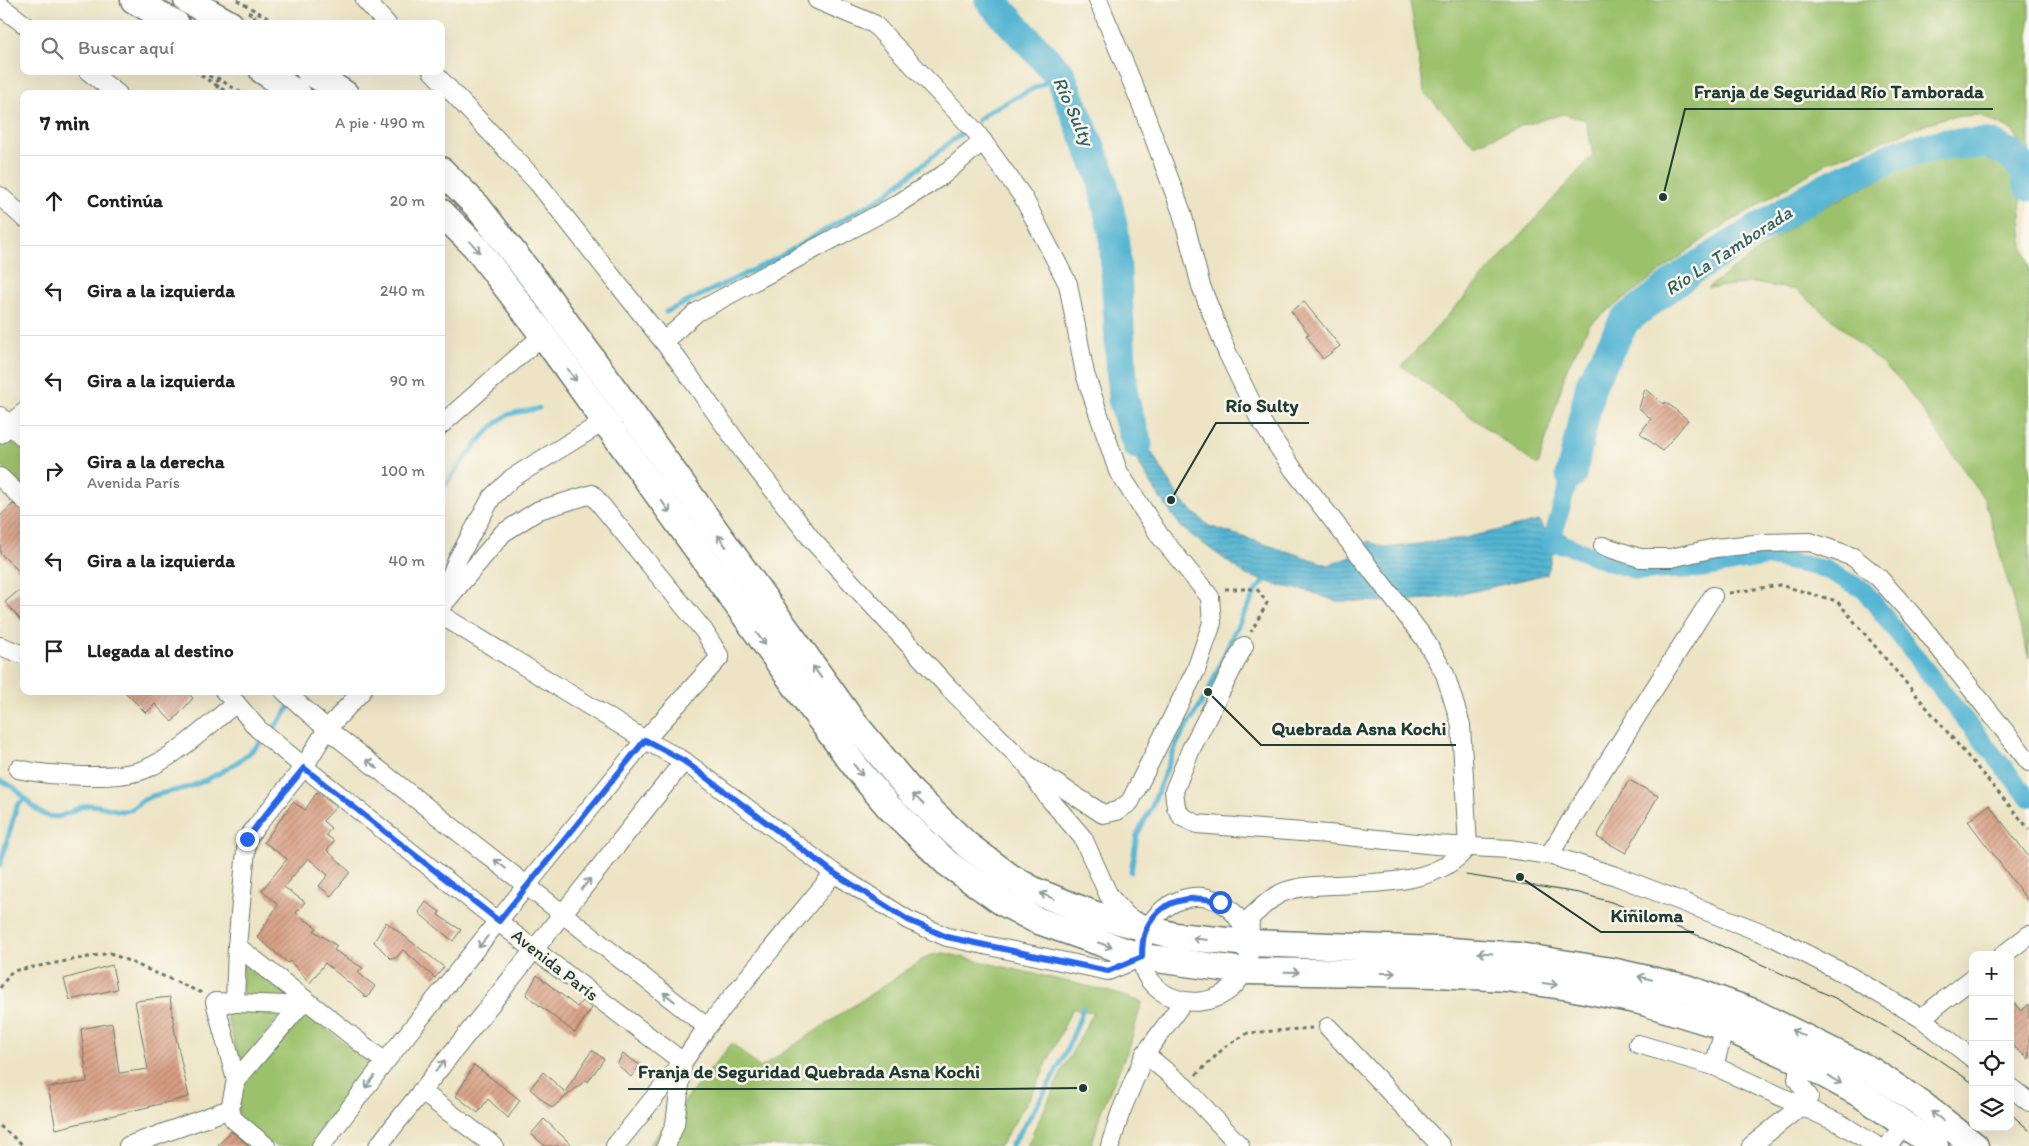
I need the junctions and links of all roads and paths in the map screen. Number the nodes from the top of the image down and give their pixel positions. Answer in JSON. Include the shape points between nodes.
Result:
{"nodes":[{"id":1,"x":134,"y":0,"type":"edge"},
{"id":2,"x":187,"y":0,"type":"edge"},
{"id":3,"x":238,"y":0,"type":"edge"},
{"id":4,"x":365,"y":0,"type":"edge"},
{"id":5,"x":817,"y":0,"type":"edge"},
{"id":6,"x":1098,"y":0,"type":"edge"},
{"id":7,"x":0,"y":6,"type":"edge"},
{"id":8,"x":169,"y":20,"type":"edge"},
{"id":9,"x":223,"y":20,"type":"edge"},
{"id":10,"x":271,"y":20,"type":"edge"},
{"id":11,"x":383,"y":20,"type":"edge"},
{"id":12,"x":20,"y":21,"type":"edge"},
{"id":13,"x":93,"y":75,"type":"edge"},
{"id":14,"x":200,"y":75,"type":"edge"},
{"id":15,"x":208,"y":75,"type":"edge"},
{"id":16,"x":217,"y":75,"type":"edge"},
{"id":17,"x":269,"y":75,"type":"edge"},
{"id":18,"x":315,"y":75,"type":"edge"},
{"id":19,"x":436,"y":75,"type":"edge"},
{"id":20,"x":113,"y":90,"type":"edge"},
{"id":21,"x":215,"y":90,"type":"edge"},
{"id":22,"x":224,"y":90,"type":"edge"},
{"id":23,"x":237,"y":90,"type":"edge"},
{"id":24,"x":292,"y":90,"type":"edge"},
{"id":25,"x":339,"y":90,"type":"edge"},
{"id":26,"x":983,"y":141,"type":"junction"},
{"id":27,"x":445,"y":174,"type":"edge"},
{"id":28,"x":0,"y":196,"type":"edge"},
{"id":29,"x":20,"y":214,"type":"edge"},
{"id":30,"x":445,"y":216,"type":"edge"},
{"id":31,"x":544,"y":335,"type":"junction"},
{"id":32,"x":664,"y":341,"type":"junction"},
{"id":33,"x":20,"y":414,"type":"edge"},
{"id":34,"x":445,"y":421,"type":"edge"},
{"id":35,"x":604,"y":421,"type":"junction"},
{"id":36,"x":3,"y":425,"type":"edge"},
{"id":37,"x":20,"y":436,"type":"edge"},
{"id":38,"x":0,"y":477,"type":"edge"},
{"id":39,"x":20,"y":496,"type":"edge"},
{"id":40,"x":1603,"y":546,"type":"dead end"},
{"id":41,"x":445,"y":591,"type":"edge"},
{"id":42,"x":1713,"y":596,"type":"joint"},
{"id":43,"x":1210,"y":597,"type":"junction"},
{"id":44,"x":445,"y":602,"type":"edge"},
{"id":45,"x":445,"y":617,"type":"edge"},
{"id":46,"x":0,"y":646,"type":"edge"},
{"id":47,"x":1244,"y":646,"type":"joint"},
{"id":48,"x":20,"y":654,"type":"edge"},
{"id":49,"x":288,"y":695,"type":"edge"},
{"id":50,"x":358,"y":695,"type":"edge"},
{"id":51,"x":230,"y":697,"type":"edge"},
{"id":52,"x":326,"y":729,"type":"junction"},
{"id":53,"x":645,"y":740,"type":"junction"},
{"id":54,"x":684,"y":761,"type":"junction"},
{"id":55,"x":2029,"y":762,"type":"edge"},
{"id":56,"x":1026,"y":764,"type":"junction"},
{"id":57,"x":304,"y":768,"type":"junction"},
{"id":58,"x":18,"y":769,"type":"dead end"},
{"id":59,"x":2029,"y":829,"type":"edge"},
{"id":60,"x":1468,"y":846,"type":"junction"},
{"id":61,"x":1549,"y":855,"type":"junction"},
{"id":62,"x":834,"y":873,"type":"junction"},
{"id":63,"x":527,"y":885,"type":"junction"},
{"id":64,"x":562,"y":914,"type":"junction"},
{"id":65,"x":499,"y":921,"type":"junction"},
{"id":66,"x":1146,"y":929,"type":"junction"},
{"id":67,"x":2029,"y":935,"type":"edge"},
{"id":68,"x":1249,"y":943,"type":"junction"},
{"id":69,"x":238,"y":946,"type":"junction"},
{"id":70,"x":533,"y":949,"type":"junction"},
{"id":71,"x":2008,"y":951,"type":"edge"},
{"id":72,"x":1142,"y":957,"type":"junction"},
{"id":73,"x":1244,"y":971,"type":"junction"},
{"id":74,"x":1969,"y":981,"type":"edge"},
{"id":75,"x":0,"y":988,"type":"edge"},
{"id":76,"x":305,"y":1000,"type":"junction"},
{"id":77,"x":214,"y":1002,"type":"junction"},
{"id":78,"x":1183,"y":1002,"type":"junction"},
{"id":79,"x":235,"y":1003,"type":"junction"},
{"id":80,"x":1921,"y":1018,"type":"junction"},
{"id":81,"x":707,"y":1027,"type":"junction"},
{"id":82,"x":1328,"y":1027,"type":"joint"},
{"id":83,"x":1725,"y":1027,"type":"junction"},
{"id":84,"x":1638,"y":1044,"type":"dead end"},
{"id":85,"x":1145,"y":1054,"type":"junction"},
{"id":86,"x":1969,"y":1055,"type":"edge"},
{"id":87,"x":1800,"y":1061,"type":"junction"},
{"id":88,"x":385,"y":1062,"type":"junction"},
{"id":89,"x":683,"y":1062,"type":"junction"},
{"id":90,"x":1714,"y":1066,"type":"junction"},
{"id":91,"x":236,"y":1080,"type":"junction"},
{"id":92,"x":1184,"y":1087,"type":"junction"},
{"id":93,"x":2014,"y":1090,"type":"edge"},
{"id":94,"x":421,"y":1091,"type":"junction"},
{"id":95,"x":2029,"y":1102,"type":"edge"},
{"id":96,"x":1801,"y":1106,"type":"junction"},
{"id":97,"x":230,"y":1110,"type":"junction"},
{"id":98,"x":675,"y":1124,"type":"junction"},
{"id":99,"x":1904,"y":1125,"type":"junction"},
{"id":100,"x":0,"y":1126,"type":"edge"},
{"id":101,"x":24,"y":1146,"type":"edge"},
{"id":102,"x":128,"y":1146,"type":"edge"},
{"id":103,"x":266,"y":1146,"type":"edge"},
{"id":104,"x":321,"y":1146,"type":"edge"},
{"id":105,"x":378,"y":1146,"type":"edge"},
{"id":106,"x":494,"y":1146,"type":"edge"},
{"id":107,"x":615,"y":1146,"type":"edge"},
{"id":108,"x":657,"y":1146,"type":"edge"},
{"id":109,"x":666,"y":1146,"type":"edge"},
{"id":110,"x":1110,"y":1146,"type":"edge"},
{"id":111,"x":1240,"y":1146,"type":"edge"},
{"id":112,"x":1441,"y":1146,"type":"edge"},
{"id":113,"x":1751,"y":1146,"type":"edge"},
{"id":114,"x":1877,"y":1146,"type":"edge"},
{"id":115,"x":1888,"y":1146,"type":"edge"},
{"id":116,"x":1935,"y":1146,"type":"edge"},
{"id":117,"x":1975,"y":1146,"type":"edge"}],
"edges":[{"from":1,"to":8,"type":"highway"},
{"from":2,"to":9,"type":"highway"},
{"from":3,"to":10,"type":"path"},
{"from":4,"to":11,"type":"street"},
{"from":5,"to":26,"type":"street","via":[[874,24]]},
{"from":6,"to":60,"type":"street","via":[[1182,213],[1202,286],[1227,352],[1259,418],[1293,468],[1424,638],[1445,674],[1461,725]]},
{"from":7,"to":12,"type":"street"},
{"from":13,"to":20,"type":"street"},
{"from":14,"to":22,"type":"path"},
{"from":15,"to":21,"type":"path","via":[[220,83]]},
{"from":16,"to":23,"type":"path"},
{"from":17,"to":24,"type":"highway"},
{"from":18,"to":25,"type":"highway"},
{"from":19,"to":32,"type":"street","via":[[538,183]]},
{"from":26,"to":32,"type":"street","via":[[943,174],[896,205],[697,312]]},
{"from":26,"to":43,"type":"street","via":[[1023,197],[1068,284],[1085,374],[1118,471],[1160,536]]},
{"from":66,"to":27,"type":"highway","one_way":true,"via":[[1066,904],[1010,877],[967,845],[912,793],[853,722],[544,292],[477,206]]},
{"from":28,"to":29,"type":"street"},
{"from":30,"to":31,"type":"highway","one_way":true,"via":[[475,246]]},
{"from":31,"to":34,"type":"street"},
{"from":31,"to":35,"type":"highway","one_way":true},
{"from":32,"to":56,"type":"street","via":[[813,541],[950,689]]},
{"from":33,"to":36,"type":"street"},
{"from":35,"to":41,"type":"street","via":[[512,478],[492,497],[457,560]]},
{"from":35,"to":72,"type":"highway","one_way":true,"via":[[808,703],[889,807],[947,862],[1002,902],[1036,920]]},
{"from":36,"to":37,"type":"street"},
{"from":38,"to":39,"type":"street"},
{"from":40,"to":55,"type":"street","via":[[1640,558],[1671,558],[1715,548],[1810,542],[1853,557],[1879,578],[1921,625]]},
{"from":42,"to":59,"type":"path","via":[[1780,586],[1837,601]]},
{"from":42,"to":61,"type":"street"},
{"from":43,"to":47,"type":"path","via":[[1225,589],[1257,588],[1267,603]]},
{"from":43,"to":56,"type":"street","via":[[1212,623],[1196,670],[1130,802],[1117,811],[1103,814]]},
{"from":44,"to":53,"type":"street","via":[[503,534],[539,510],[592,494],[704,631],[720,657]]},
{"from":45,"to":53,"type":"street"},
{"from":46,"to":48,"type":"street"},
{"from":47,"to":60,"type":"street","via":[[1191,749],[1174,791],[1176,807],[1182,817],[1196,824]]},
{"from":49,"to":52,"type":"street"},
{"from":50,"to":52,"type":"street"},
{"from":51,"to":57,"type":"street","name":"Avenida París","via":[[258,729]]},
{"from":51,"to":58,"type":"street","via":[[178,749],[143,770],[120,774],[51,774]]},
{"from":52,"to":57,"type":"street"},
{"from":63,"to":52,"type":"street","one_way":true},
{"from":53,"to":54,"type":"street"},
{"from":53,"to":63,"type":"street"},
{"from":54,"to":62,"type":"street"},
{"from":64,"to":54,"type":"street","one_way":true},
{"from":56,"to":66,"type":"street","via":[[1047,796],[1082,838],[1109,896],[1126,915]]},
{"from":57,"to":65,"type":"street","name":"Avenida París"},
{"from":57,"to":69,"type":"street","via":[[247,839]]},
{"from":60,"to":61,"type":"street","via":[[1509,848]]},
{"from":60,"to":68,"type":"street","via":[[1460,856],[1437,872],[1366,884],[1304,886],[1277,895],[1250,918]]},
{"from":61,"to":80,"type":"street","via":[[1624,879],[1773,937]]},
{"from":62,"to":72,"type":"street","via":[[908,920],[947,937],[1108,971]]},
{"from":62,"to":81,"type":"street"},
{"from":63,"to":64,"type":"street"},
{"from":63,"to":65,"type":"street"},
{"from":64,"to":70,"type":"street"},
{"from":81,"to":64,"type":"street","one_way":true},
{"from":65,"to":70,"type":"street","name":"Avenida París"},
{"from":65,"to":88,"type":"street","one_way":true},
{"from":68,"to":66,"type":"highway","one_way":true,"via":[[1175,936]]},
{"from":66,"to":68,"type":"street","via":[[1171,903],[1187,898],[1204,898],[1220,902],[1233,912],[1243,925]]},
{"from":66,"to":72,"type":"street"},
{"from":67,"to":71,"type":"street"},
{"from":68,"to":73,"type":"street"},
{"from":117,"to":68,"type":"highway","one_way":true,"via":[[1872,1071],[1753,1012],[1686,988],[1611,971],[1519,956]]},
{"from":69,"to":76,"type":"street"},
{"from":69,"to":79,"type":"street"},
{"from":70,"to":89,"type":"street","name":"Avenida París"},
{"from":94,"to":70,"type":"street","one_way":true},
{"from":72,"to":73,"type":"highway"},
{"from":72,"to":78,"type":"street","via":[[1146,977],[1156,989]]},
{"from":73,"to":78,"type":"street","via":[[1222,996],[1202,1003]]},
{"from":73,"to":83,"type":"highway","one_way":true,"via":[[1507,978],[1640,1001]]},
{"from":74,"to":80,"type":"street"},
{"from":75,"to":77,"type":"path","via":[[12,971],[110,953],[215,998]]},
{"from":76,"to":79,"type":"street","via":[[286,1005]]},
{"from":76,"to":88,"type":"street"},
{"from":76,"to":91,"type":"street"},
{"from":77,"to":79,"type":"street"},
{"from":77,"to":91,"type":"street"},
{"from":78,"to":85,"type":"street"},
{"from":80,"to":86,"type":"street"},
{"from":81,"to":89,"type":"street"},
{"from":82,"to":92,"type":"path","via":[[1248,1033],[1226,1046]]},
{"from":82,"to":112,"type":"street"},
{"from":83,"to":87,"type":"highway"},
{"from":83,"to":90,"type":"street"},
{"from":84,"to":90,"type":"street"},
{"from":85,"to":92,"type":"street"},
{"from":85,"to":110,"type":"street"},
{"from":87,"to":96,"type":"street","via":[[1797,1079],[1809,1097]]},
{"from":87,"to":99,"type":"highway","one_way":true,"via":[[1862,1095]]},
{"from":88,"to":104,"type":"street","one_way":true},
{"from":89,"to":98,"type":"street"},
{"from":89,"to":107,"type":"street"},
{"from":90,"to":96,"type":"street"},
{"from":91,"to":97,"type":"street"},
{"from":92,"to":111,"type":"street"},
{"from":93,"to":95,"type":"street"},
{"from":94,"to":105,"type":"street"},
{"from":94,"to":106,"type":"street"},
{"from":96,"to":113,"type":"street"},
{"from":96,"to":114,"type":"street","via":[[1841,1124]]},
{"from":97,"to":102,"type":"street"},
{"from":97,"to":103,"type":"street","via":[[233,1119]]},
{"from":98,"to":108,"type":"street"},
{"from":98,"to":109,"type":"street"},
{"from":99,"to":115,"type":"street"},
{"from":99,"to":116,"type":"highway"},
{"from":100,"to":101,"type":"path"}]}
